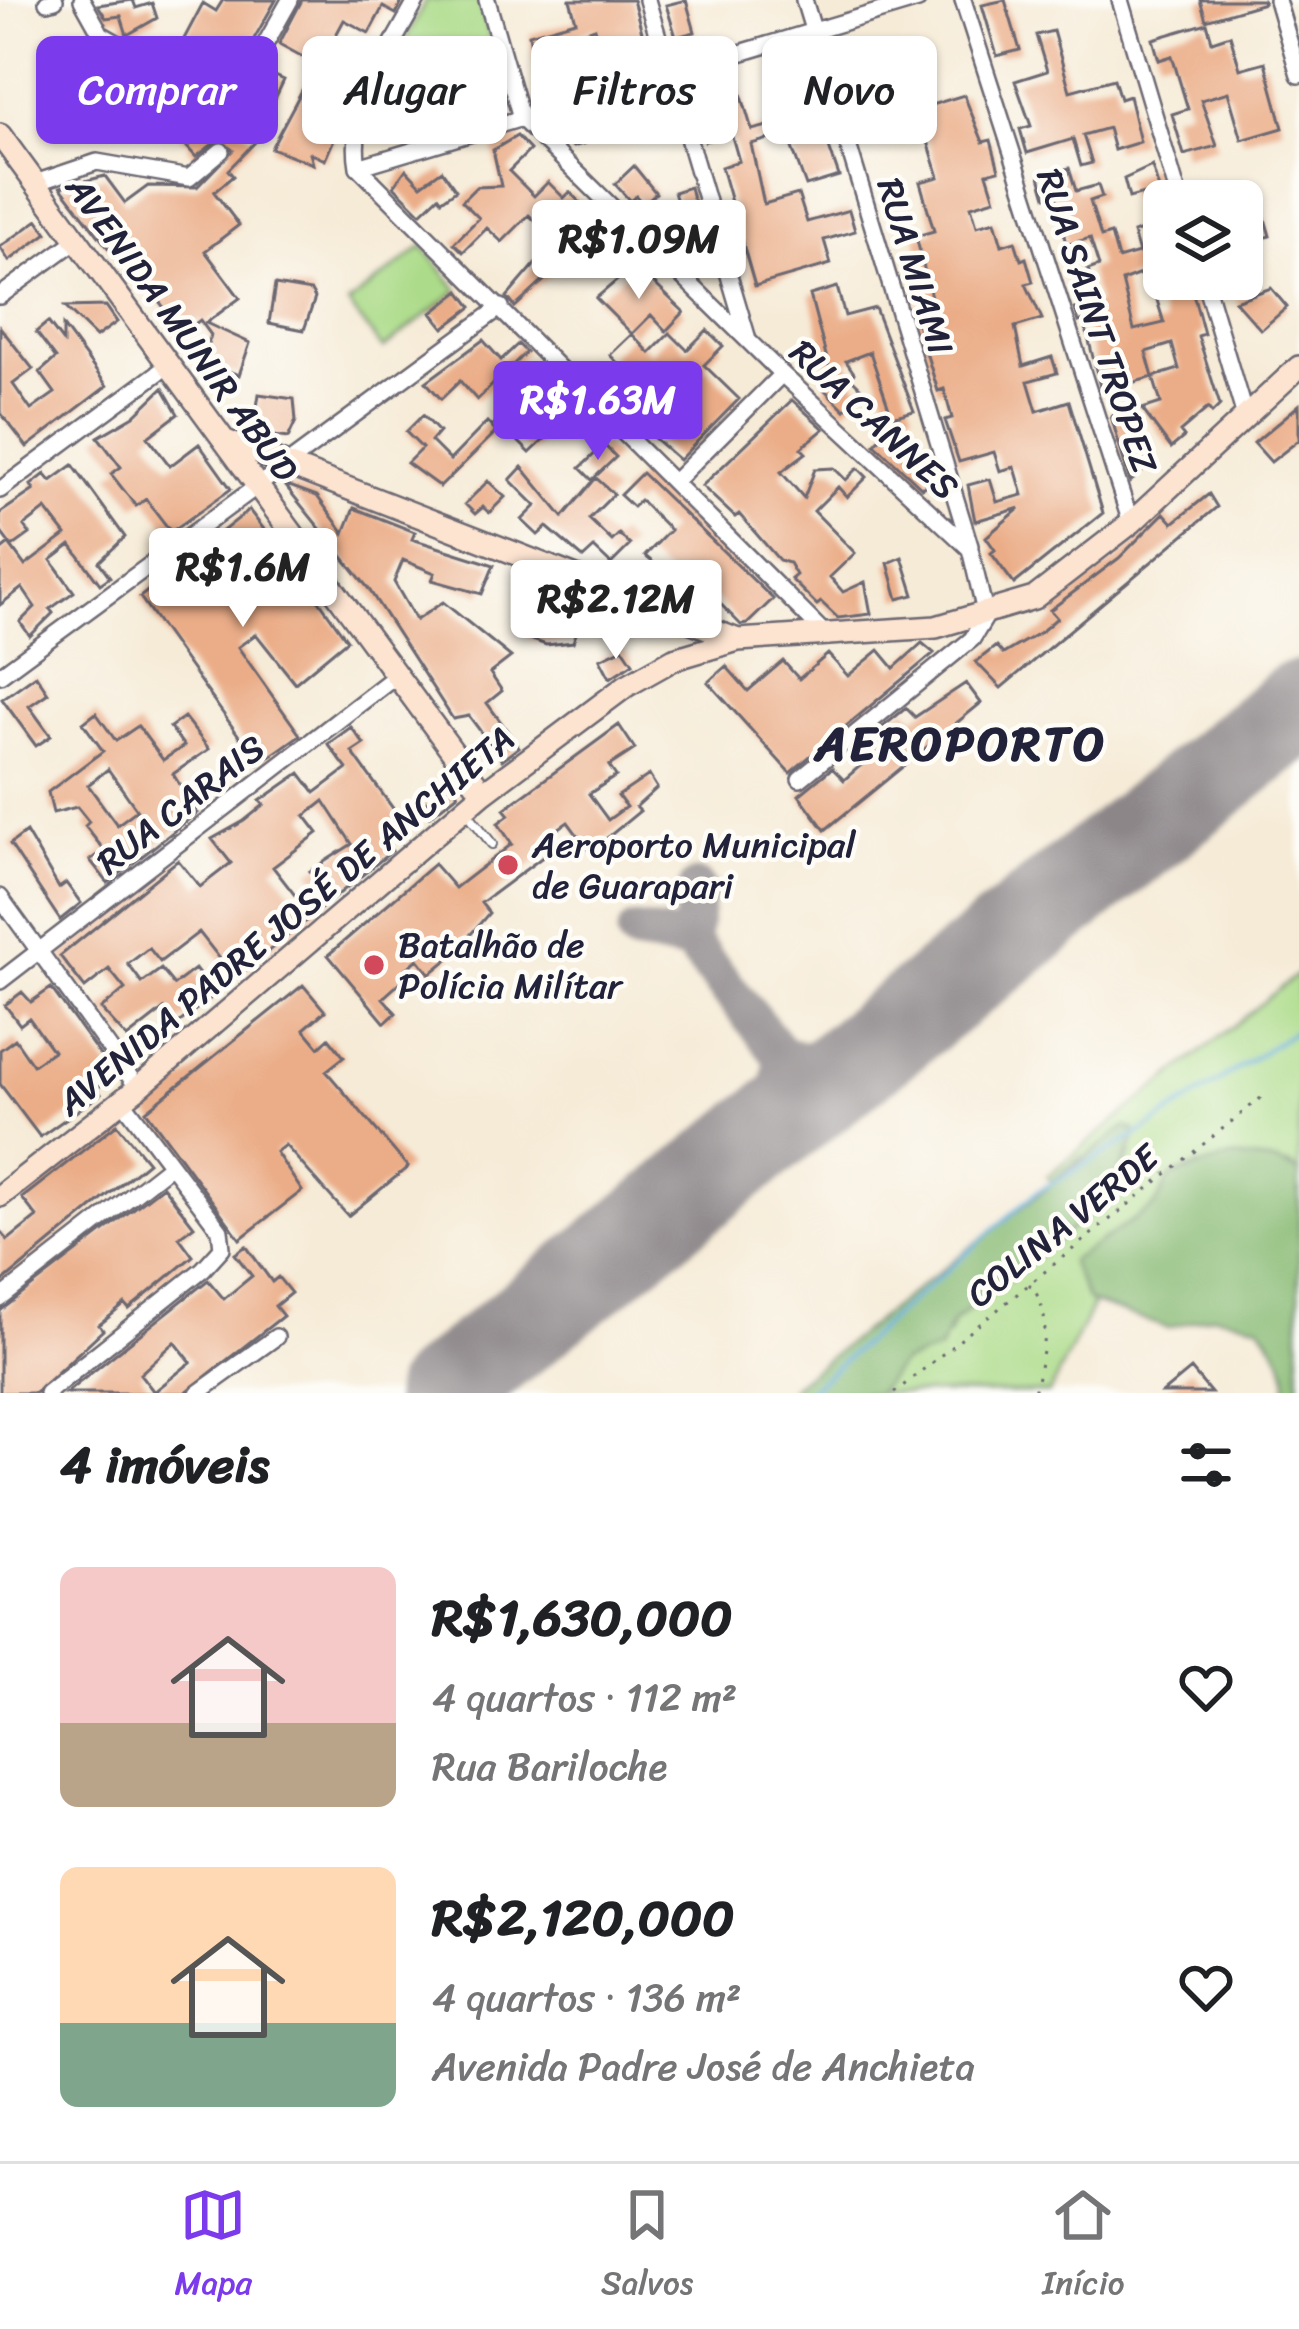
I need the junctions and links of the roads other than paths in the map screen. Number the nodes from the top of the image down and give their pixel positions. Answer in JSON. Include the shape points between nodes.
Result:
{"nodes":[{"id":1,"x":82,"y":0,"type":"edge"},
{"id":2,"x":290,"y":0,"type":"edge"},
{"id":3,"x":417,"y":0,"type":"edge"},
{"id":4,"x":487,"y":0,"type":"edge"},
{"id":5,"x":647,"y":0,"type":"edge"},
{"id":6,"x":804,"y":0,"type":"edge"},
{"id":7,"x":918,"y":0,"type":"edge"},
{"id":8,"x":963,"y":0,"type":"edge"},
{"id":9,"x":1120,"y":0,"type":"edge"},
{"id":10,"x":1277,"y":0,"type":"edge"},
{"id":11,"x":813,"y":31,"type":"junction"},
{"id":12,"x":658,"y":36,"type":"edge"},
{"id":13,"x":738,"y":53,"type":"edge"},
{"id":14,"x":1299,"y":75,"type":"edge"},
{"id":15,"x":531,"y":115,"type":"edge"},
{"id":16,"x":521,"y":118,"type":"junction"},
{"id":17,"x":0,"y":135,"type":"edge"},
{"id":18,"x":690,"y":144,"type":"edge"},
{"id":19,"x":220,"y":151,"type":"dead end"},
{"id":20,"x":358,"y":166,"type":"junction"},
{"id":21,"x":1174,"y":180,"type":"edge"},
{"id":22,"x":35,"y":183,"type":"junction"},
{"id":23,"x":78,"y":239,"type":"junction"},
{"id":24,"x":0,"y":296,"type":"edge"},
{"id":25,"x":1210,"y":300,"type":"edge"},
{"id":26,"x":501,"y":307,"type":"junction"},
{"id":27,"x":749,"y":342,"type":"junction"},
{"id":28,"x":170,"y":364,"type":"junction"},
{"id":29,"x":1299,"y":367,"type":"edge"},
{"id":30,"x":782,"y":374,"type":"junction"},
{"id":31,"x":1244,"y":413,"type":"junction"},
{"id":32,"x":226,"y":441,"type":"junction"},
{"id":33,"x":284,"y":464,"type":"junction"},
{"id":34,"x":675,"y":481,"type":"junction"},
{"id":35,"x":257,"y":483,"type":"junction"},
{"id":36,"x":0,"y":490,"type":"edge"},
{"id":37,"x":1131,"y":523,"type":"junction"},
{"id":38,"x":970,"y":549,"type":"junction"},
{"id":39,"x":986,"y":616,"type":"junction"},
{"id":40,"x":829,"y":637,"type":"junction"},
{"id":41,"x":738,"y":640,"type":"junction"},
{"id":42,"x":0,"y":675,"type":"edge"},
{"id":43,"x":397,"y":675,"type":"junction"},
{"id":44,"x":800,"y":779,"type":"dead end"},
{"id":45,"x":474,"y":801,"type":"junction"},
{"id":46,"x":492,"y":844,"type":"dead end"},
{"id":47,"x":0,"y":897,"type":"edge"},
{"id":48,"x":39,"y":950,"type":"junction"},
{"id":49,"x":0,"y":980,"type":"edge"},
{"id":50,"x":130,"y":1094,"type":"junction"},
{"id":51,"x":171,"y":1165,"type":"junction"},
{"id":52,"x":0,"y":1196,"type":"edge"},
{"id":53,"x":0,"y":1299,"type":"edge"},
{"id":54,"x":276,"y":1337,"type":"dead end"},
{"id":55,"x":47,"y":1393,"type":"edge"},
{"id":56,"x":198,"y":1393,"type":"edge"}],
"edges":[{"from":1,"to":2,"type":"street","via":[[101,34],[230,107]]},
{"from":3,"to":20,"type":"street","via":[[359,111]]},
{"from":4,"to":16,"type":"street","name":"RUA CANNES"},
{"from":5,"to":12,"type":"street"},
{"from":6,"to":11,"type":"street","name":"RUA MIAMI"},
{"from":7,"to":11,"type":"street"},
{"from":8,"to":37,"type":"street","name":"RUA SAINT TROPEZ"},
{"from":9,"to":21,"type":"street"},
{"from":10,"to":14,"type":"street"},
{"from":11,"to":13,"type":"street"},
{"from":11,"to":38,"type":"street","name":"RUA MIAMI"},
{"from":15,"to":16,"type":"street"},
{"from":16,"to":20,"type":"street"},
{"from":16,"to":27,"type":"street","name":"RUA CANNES"},
{"from":17,"to":22,"type":"main road","name":"AVENIDA MUNIR ABUD"},
{"from":18,"to":27,"type":"street"},
{"from":19,"to":22,"type":"street","via":[[189,178],[97,162]]},
{"from":20,"to":26,"type":"street"},
{"from":22,"to":23,"type":"main road","name":"AVENIDA MUNIR ABUD"},
{"from":23,"to":24,"type":"street"},
{"from":23,"to":28,"type":"main road","name":"AVENIDA MUNIR ABUD"},
{"from":25,"to":31,"type":"street"},
{"from":26,"to":33,"type":"street"},
{"from":26,"to":34,"type":"street"},
{"from":27,"to":30,"type":"street","name":"RUA CANNES"},
{"from":28,"to":32,"type":"main road","name":"AVENIDA MUNIR ABUD"},
{"from":28,"to":36,"type":"street"},
{"from":29,"to":31,"type":"main road","name":"AVENIDA PADRE JOSÉ DE ANCHIETA"},
{"from":30,"to":34,"type":"street"},
{"from":30,"to":38,"type":"street","name":"RUA CANNES"},
{"from":31,"to":37,"type":"main road","name":"AVENIDA PADRE JOSÉ DE ANCHIETA"},
{"from":32,"to":33,"type":"main road"},
{"from":32,"to":35,"type":"main road","name":"AVENIDA MUNIR ABUD"},
{"from":33,"to":35,"type":"street"},
{"from":33,"to":41,"type":"main road"},
{"from":34,"to":40,"type":"street"},
{"from":35,"to":42,"type":"street"},
{"from":35,"to":43,"type":"main road","name":"AVENIDA MUNIR ABUD"},
{"from":37,"to":39,"type":"main road","name":"AVENIDA PADRE JOSÉ DE ANCHIETA","via":[[1059,583]]},
{"from":38,"to":39,"type":"street","name":"RUA CANNES"},
{"from":39,"to":40,"type":"main road","name":"AVENIDA PADRE JOSÉ DE ANCHIETA"},
{"from":39,"to":44,"type":"street","via":[[972,639]]},
{"from":40,"to":41,"type":"main road","name":"AVENIDA PADRE JOSÉ DE ANCHIETA"},
{"from":41,"to":45,"type":"main road","name":"AVENIDA PADRE JOSÉ DE ANCHIETA","via":[[674,659],[626,686]]},
{"from":43,"to":45,"type":"main road","name":"AVENIDA MUNIR ABUD"},
{"from":43,"to":48,"type":"street","name":"RUA CARAIS"},
{"from":45,"to":46,"type":"lane"},
{"from":45,"to":50,"type":"main road","name":"AVENIDA PADRE JOSÉ DE ANCHIETA"},
{"from":47,"to":48,"type":"street"},
{"from":48,"to":49,"type":"street","name":"RUA CARAIS"},
{"from":48,"to":50,"type":"street"},
{"from":50,"to":51,"type":"street"},
{"from":50,"to":52,"type":"main road","name":"AVENIDA PADRE JOSÉ DE ANCHIETA"},
{"from":51,"to":53,"type":"street"},
{"from":51,"to":55,"type":"street","via":[[220,1230],[217,1258]]},
{"from":54,"to":56,"type":"street"}]}
